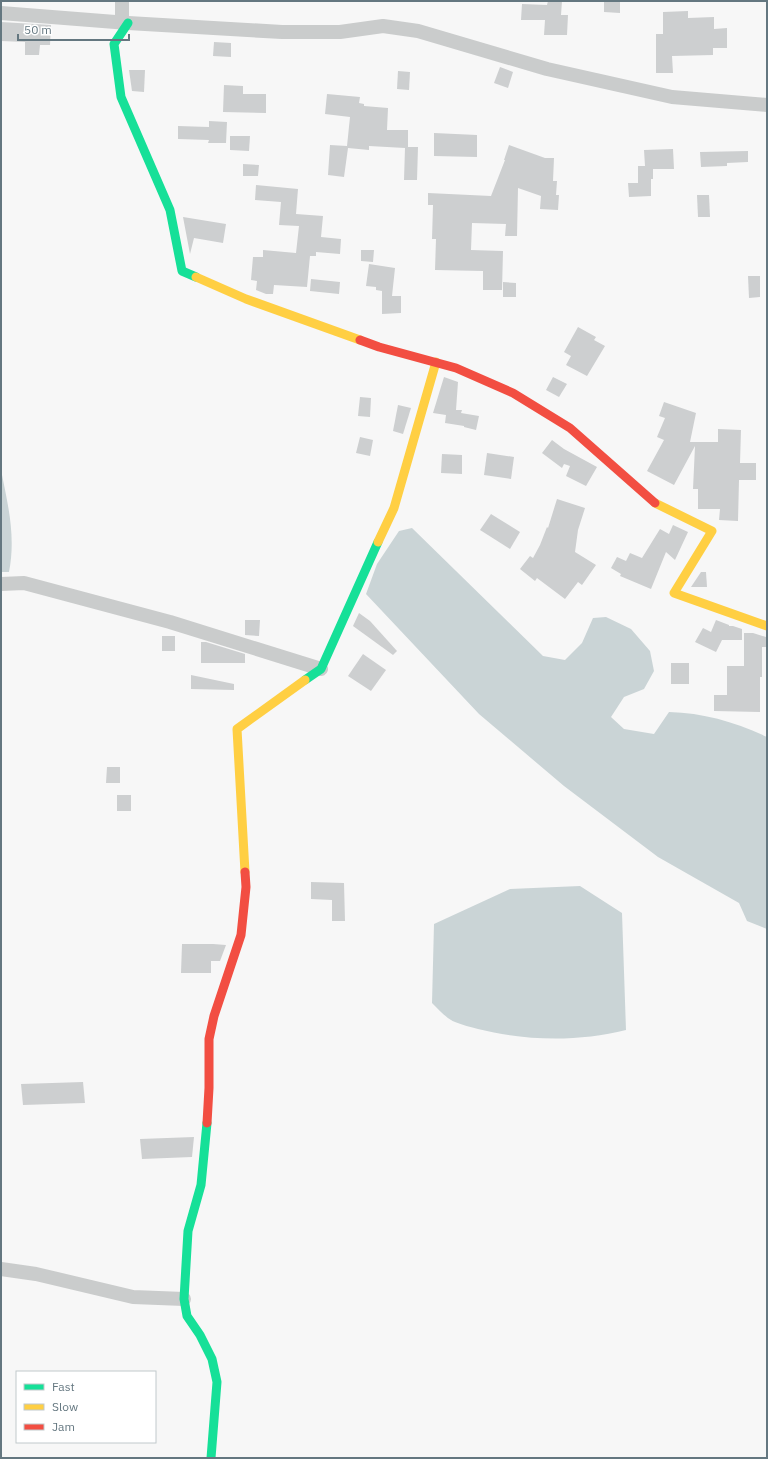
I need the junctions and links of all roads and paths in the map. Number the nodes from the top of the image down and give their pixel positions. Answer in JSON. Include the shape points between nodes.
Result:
{"nodes":[{"id":1,"x":122,"y":1,"type":"edge"},
{"id":2,"x":1,"y":13,"type":"edge"},
{"id":3,"x":125,"y":23,"type":"junction"},
{"id":4,"x":767,"y":106,"type":"edge"},
{"id":5,"x":436,"y":362,"type":"junction"},
{"id":6,"x":1,"y":584,"type":"edge"},
{"id":7,"x":767,"y":626,"type":"edge"},
{"id":8,"x":321,"y":669,"type":"junction"},
{"id":9,"x":1,"y":1269,"type":"edge"},
{"id":10,"x":184,"y":1299,"type":"junction"},
{"id":11,"x":211,"y":1458,"type":"edge"}],
"edges":[{"from":1,"to":3,"type":"street"},
{"from":2,"to":3,"type":"street"},
{"from":3,"to":4,"type":"street","via":[[282,32],[340,32],[383,26],[418,31],[547,69],[672,97]]},
{"from":3,"to":5,"type":"street","via":[[114,44],[121,97],[170,210],[182,271],[246,299],[379,347]]},
{"from":5,"to":7,"type":"street","via":[[512,393],[570,428],[656,504],[712,531],[674,593]]},
{"from":5,"to":8,"type":"street","via":[[394,508]]},
{"from":6,"to":8,"type":"street","via":[[24,583],[170,622]]},
{"from":8,"to":10,"type":"street","via":[[237,729],[246,887],[241,935],[209,1039],[206,1146],[201,1185],[188,1231]]},
{"from":9,"to":10,"type":"street","via":[[36,1274],[133,1296]]},
{"from":10,"to":11,"type":"street","via":[[187,1316],[212,1359],[217,1382]]}]}
